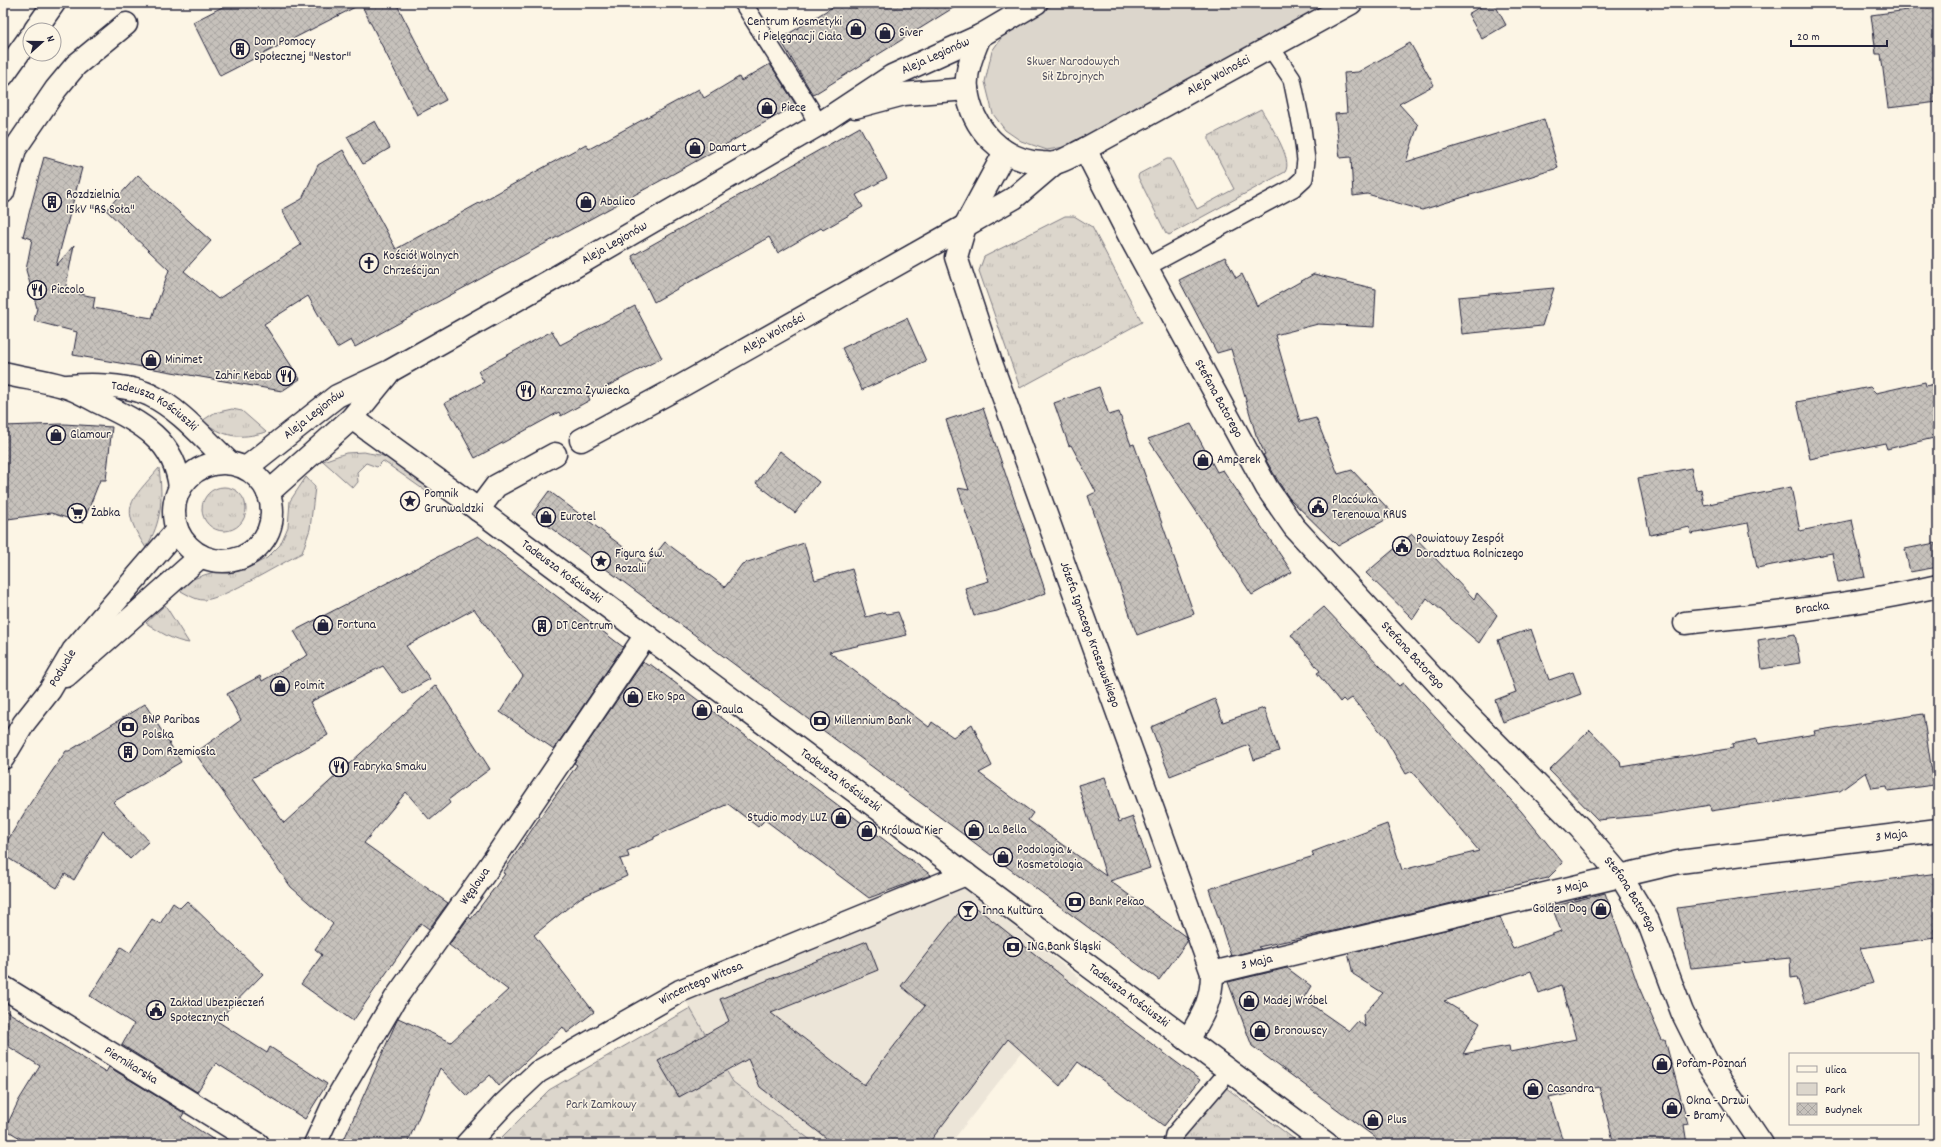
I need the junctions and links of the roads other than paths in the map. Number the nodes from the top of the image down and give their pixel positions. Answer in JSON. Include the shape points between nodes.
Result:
{"nodes":[{"id":1,"x":54,"y":3,"type":"edge"},
{"id":2,"x":743,"y":3,"type":"edge"},
{"id":3,"x":1036,"y":3,"type":"edge"},
{"id":4,"x":1351,"y":3,"type":"edge"},
{"id":5,"x":41,"y":22,"type":"edge"},
{"id":6,"x":126,"y":24,"type":"dead end"},
{"id":7,"x":980,"y":36,"type":"junction"},
{"id":8,"x":22,"y":48,"type":"edge"},
{"id":9,"x":1271,"y":48,"type":"junction"},
{"id":10,"x":3,"y":75,"type":"edge"},
{"id":11,"x":967,"y":89,"type":"junction"},
{"id":12,"x":837,"y":112,"type":"junction"},
{"id":13,"x":818,"y":125,"type":"junction"},
{"id":14,"x":1085,"y":149,"type":"junction"},
{"id":15,"x":1005,"y":152,"type":"junction"},
{"id":16,"x":1055,"y":163,"type":"junction"},
{"id":17,"x":3,"y":192,"type":"edge"},
{"id":18,"x":965,"y":226,"type":"junction"},
{"id":19,"x":1146,"y":267,"type":"junction"},
{"id":20,"x":390,"y":371,"type":"junction"},
{"id":21,"x":3,"y":373,"type":"edge"},
{"id":22,"x":64,"y":386,"type":"junction"},
{"id":23,"x":352,"y":418,"type":"junction"},
{"id":24,"x":581,"y":440,"type":"dead end"},
{"id":25,"x":555,"y":454,"type":"dead end"},
{"id":26,"x":238,"y":465,"type":"junction"},
{"id":27,"x":180,"y":488,"type":"junction"},
{"id":28,"x":268,"y":492,"type":"junction"},
{"id":29,"x":478,"y":510,"type":"junction"},
{"id":30,"x":177,"y":530,"type":"junction"},
{"id":31,"x":201,"y":556,"type":"junction"},
{"id":32,"x":1938,"y":586,"type":"edge"},
{"id":33,"x":1685,"y":623,"type":"dead end"},
{"id":34,"x":646,"y":635,"type":"junction"},
{"id":35,"x":50,"y":690,"type":"junction"},
{"id":36,"x":3,"y":758,"type":"edge"},
{"id":37,"x":1938,"y":830,"type":"edge"},
{"id":38,"x":966,"y":874,"type":"junction"},
{"id":39,"x":1620,"y":875,"type":"junction"},
{"id":40,"x":1212,"y":973,"type":"junction"},
{"id":41,"x":3,"y":987,"type":"edge"},
{"id":42,"x":1188,"y":1040,"type":"junction"},
{"id":43,"x":1229,"y":1071,"type":"junction"},
{"id":44,"x":258,"y":1144,"type":"edge"},
{"id":45,"x":315,"y":1144,"type":"edge"},
{"id":46,"x":467,"y":1144,"type":"edge"},
{"id":47,"x":1172,"y":1144,"type":"edge"},
{"id":48,"x":1327,"y":1144,"type":"edge"},
{"id":49,"x":1762,"y":1144,"type":"edge"}],
"edges":[{"from":1,"to":5,"type":"street"},
{"from":2,"to":13,"type":"lane"},
{"from":3,"to":7,"type":"street","name":"Aleja Legionów"},
{"from":4,"to":9,"type":"street","name":"Aleja Wolności"},
{"from":6,"to":17,"type":"street","via":[[76,65],[56,89],[15,149]]},
{"from":7,"to":11,"type":"street","via":[[969,63]]},
{"from":7,"to":12,"type":"street","name":"Aleja Legionów","via":[[892,76]]},
{"from":8,"to":10,"type":"street"},
{"from":9,"to":14,"type":"street","name":"Aleja Wolności"},
{"from":9,"to":19,"type":"lane","via":[[1292,79],[1306,160],[1304,178],[1293,188]]},
{"from":11,"to":12,"type":"street","name":"Aleja Legionów","via":[[904,94]]},
{"from":11,"to":15,"type":"street","via":[[973,113],[986,135]]},
{"from":12,"to":13,"type":"street","name":"Aleja Legionów"},
{"from":13,"to":20,"type":"street","name":"Aleja Legionów"},
{"from":14,"to":16,"type":"street","name":"Aleja Wolności"},
{"from":14,"to":19,"type":"street","name":"Stefana Batorego"},
{"from":15,"to":16,"type":"street","via":[[1028,163]]},
{"from":15,"to":18,"type":"street"},
{"from":16,"to":18,"type":"street","name":"Aleja Wolności","via":[[1014,198]]},
{"from":18,"to":24,"type":"street","name":"Aleja Wolności"},
{"from":18,"to":40,"type":"street","name":"Józefa Ignacego Kraszewskiego","via":[[956,257],[990,360]]},
{"from":19,"to":39,"type":"street","name":"Stefana Batorego","via":[[1267,488],[1294,527],[1456,703],[1580,828]]},
{"from":20,"to":23,"type":"street","name":"Aleja Legionów"},
{"from":20,"to":26,"type":"street","name":"Aleja Legionów","via":[[336,396]]},
{"from":21,"to":22,"type":"street","name":"Tadeusza Kościuszki"},
{"from":22,"to":26,"type":"street","name":"Tadeusza Kościuszki","via":[[95,384],[131,389],[149,395],[171,409]]},
{"from":22,"to":27,"type":"street","name":"Tadeusza Kościuszki","via":[[133,419],[162,442],[173,458]]},
{"from":23,"to":28,"type":"street","name":"Aleja Legionów"},
{"from":23,"to":29,"type":"street","name":"Tadeusza Kościuszki"},
{"from":25,"to":29,"type":"street","via":[[496,486]]},
{"from":26,"to":27,"type":"street","via":[[214,463],[198,469],[184,480]]},
{"from":26,"to":28,"type":"street","via":[[259,478]]},
{"from":27,"to":30,"type":"street","via":[[176,496],[174,513]]},
{"from":28,"to":31,"type":"street","via":[[272,515],[263,541],[250,553],[234,560],[217,561]]},
{"from":29,"to":34,"type":"street","name":"Tadeusza Kościuszki"},
{"from":30,"to":31,"type":"street","via":[[187,545]]},
{"from":30,"to":35,"type":"street","name":"Podwale","via":[[73,651]]},
{"from":31,"to":35,"type":"street","name":"Podwale"},
{"from":32,"to":33,"type":"street","name":"Bracka","via":[[1853,603]]},
{"from":34,"to":38,"type":"street","name":"Tadeusza Kościuszki"},
{"from":34,"to":45,"type":"street","name":"Węglowa","via":[[489,867],[395,999],[333,1105]]},
{"from":35,"to":36,"type":"street","via":[[24,723]]},
{"from":37,"to":39,"type":"street","name":"3 Maja","via":[[1679,862]]},
{"from":38,"to":42,"type":"street","name":"Tadeusza Kościuszki"},
{"from":38,"to":46,"type":"street","name":"Wincentego Witosa","via":[[680,991],[538,1072]]},
{"from":39,"to":40,"type":"street","name":"3 Maja"},
{"from":39,"to":49,"type":"street","name":"Stefana Batorego","via":[[1648,921],[1682,1012],[1708,1064]]},
{"from":40,"to":42,"type":"street","name":"Józefa Ignacego Kraszewskiego","via":[[1212,990],[1207,1007]]},
{"from":41,"to":44,"type":"street","name":"Piernikarska"},
{"from":42,"to":43,"type":"street","name":"Tadeusza Kościuszki"},
{"from":43,"to":47,"type":"lane","via":[[1174,1135]]},
{"from":43,"to":48,"type":"street","name":"Tadeusza Kościuszki"}]}
